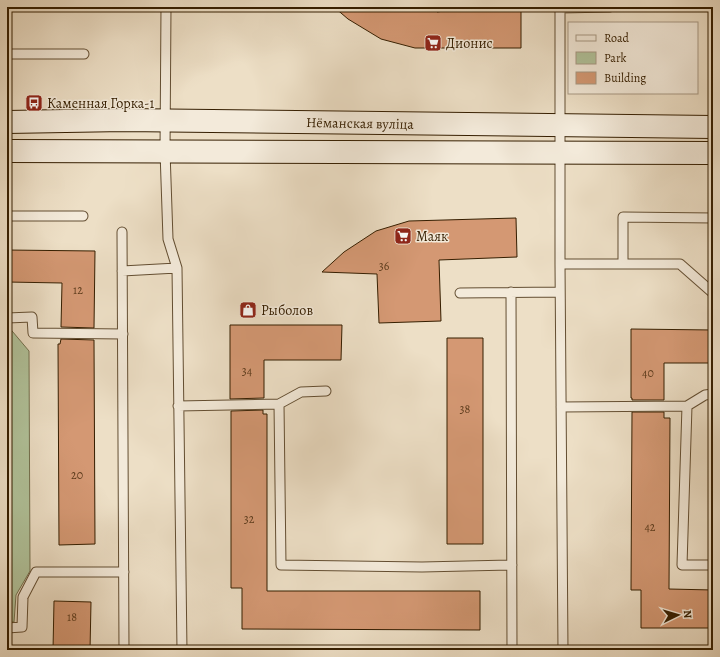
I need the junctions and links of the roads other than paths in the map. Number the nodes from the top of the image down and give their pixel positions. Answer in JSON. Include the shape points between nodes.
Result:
{"nodes":[{"id":1,"x":166,"y":7,"type":"edge"},
{"id":2,"x":610,"y":7,"type":"edge"},
{"id":3,"x":560,"y":8,"type":"edge"},
{"id":4,"x":7,"y":54,"type":"edge"},
{"id":5,"x":84,"y":54,"type":"dead end"},
{"id":6,"x":165,"y":120,"type":"junction"},
{"id":7,"x":7,"y":122,"type":"edge"},
{"id":8,"x":560,"y":125,"type":"junction"},
{"id":9,"x":713,"y":127,"type":"edge"},
{"id":10,"x":7,"y":151,"type":"edge"},
{"id":11,"x":165,"y":151,"type":"junction"},
{"id":12,"x":560,"y":152,"type":"junction"},
{"id":13,"x":713,"y":153,"type":"edge"},
{"id":14,"x":7,"y":216,"type":"edge"},
{"id":15,"x":83,"y":216,"type":"dead end"},
{"id":16,"x":713,"y":218,"type":"edge"},
{"id":17,"x":122,"y":232,"type":"dead end"},
{"id":18,"x":560,"y":264,"type":"junction"},
{"id":19,"x":623,"y":264,"type":"junction"},
{"id":20,"x":177,"y":268,"type":"junction"},
{"id":21,"x":122,"y":271,"type":"junction"},
{"id":22,"x":511,"y":292,"type":"junction"},
{"id":23,"x":560,"y":292,"type":"junction"},
{"id":24,"x":460,"y":293,"type":"dead end"},
{"id":25,"x":713,"y":293,"type":"edge"},
{"id":26,"x":7,"y":318,"type":"edge"},
{"id":27,"x":123,"y":334,"type":"junction"},
{"id":28,"x":326,"y":391,"type":"dead end"},
{"id":29,"x":713,"y":394,"type":"edge"},
{"id":30,"x":279,"y":404,"type":"junction"},
{"id":31,"x":178,"y":406,"type":"junction"},
{"id":32,"x":687,"y":406,"type":"junction"},
{"id":33,"x":561,"y":407,"type":"junction"},
{"id":34,"x":512,"y":565,"type":"junction"},
{"id":35,"x":713,"y":565,"type":"edge"},
{"id":36,"x":124,"y":572,"type":"junction"},
{"id":37,"x":7,"y":628,"type":"edge"},
{"id":38,"x":124,"y":650,"type":"edge"},
{"id":39,"x":182,"y":650,"type":"edge"},
{"id":40,"x":512,"y":650,"type":"edge"},
{"id":41,"x":564,"y":650,"type":"edge"}],
"edges":[{"from":1,"to":6,"type":"lane"},
{"from":2,"to":3,"type":"lane"},
{"from":3,"to":8,"type":"lane"},
{"from":4,"to":5,"type":"lane"},
{"from":6,"to":7,"type":"main road","name":"Нёманская вуліца"},
{"from":6,"to":8,"type":"main road","name":"Нёманская вуліца"},
{"from":6,"to":11,"type":"lane"},
{"from":8,"to":9,"type":"main road","name":"Нёманская вуліца"},
{"from":8,"to":12,"type":"lane"},
{"from":10,"to":11,"type":"main road","name":"Нёманская вуліца"},
{"from":11,"to":12,"type":"main road","name":"Нёманская вуліца"},
{"from":11,"to":20,"type":"lane","via":[[168,239]]},
{"from":12,"to":13,"type":"main road","name":"Нёманская вуліца"},
{"from":12,"to":18,"type":"lane"},
{"from":14,"to":15,"type":"lane"},
{"from":16,"to":19,"type":"lane","via":[[623,217]]},
{"from":17,"to":21,"type":"lane"},
{"from":18,"to":19,"type":"lane"},
{"from":18,"to":23,"type":"lane"},
{"from":19,"to":25,"type":"lane","via":[[680,264]]},
{"from":20,"to":21,"type":"lane"},
{"from":20,"to":31,"type":"lane"},
{"from":21,"to":27,"type":"lane"},
{"from":22,"to":23,"type":"lane"},
{"from":22,"to":24,"type":"lane"},
{"from":22,"to":34,"type":"lane"},
{"from":23,"to":33,"type":"lane"},
{"from":26,"to":27,"type":"lane","via":[[32,317],[32,333]]},
{"from":27,"to":36,"type":"lane"},
{"from":28,"to":30,"type":"lane","via":[[301,392]]},
{"from":29,"to":32,"type":"lane","via":[[705,395]]},
{"from":30,"to":31,"type":"lane"},
{"from":30,"to":34,"type":"lane","via":[[281,565]]},
{"from":31,"to":39,"type":"lane"},
{"from":32,"to":33,"type":"lane"},
{"from":32,"to":35,"type":"lane","via":[[682,565]]},
{"from":33,"to":41,"type":"lane"},
{"from":34,"to":40,"type":"lane"},
{"from":36,"to":37,"type":"lane","via":[[36,572],[23,597],[22,628]]},
{"from":36,"to":38,"type":"lane"}]}
